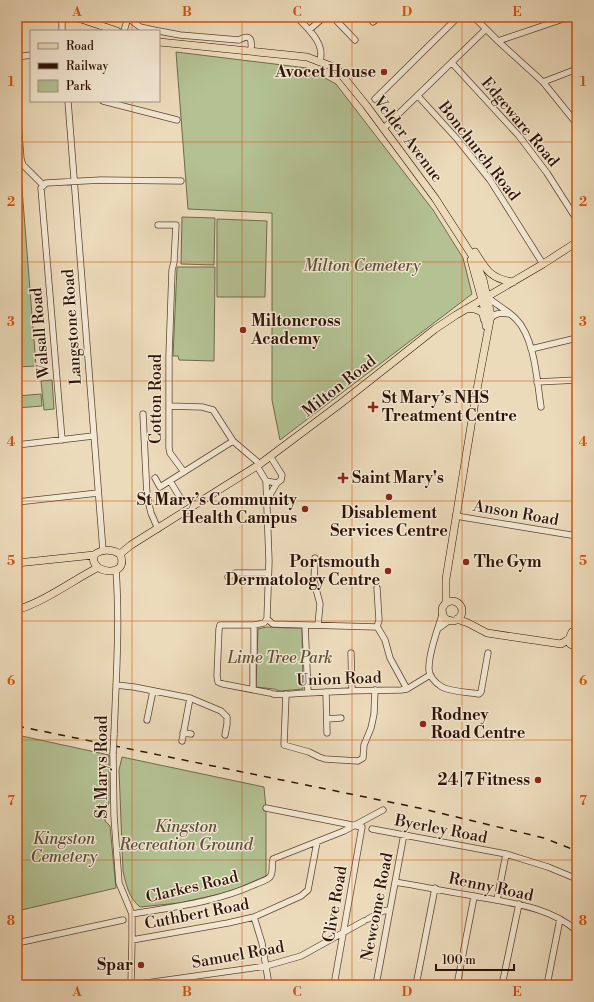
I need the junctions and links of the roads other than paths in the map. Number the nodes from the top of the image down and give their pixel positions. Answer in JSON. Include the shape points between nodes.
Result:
{"nodes":[{"id":1,"x":62,"y":17,"type":"edge"},
{"id":2,"x":75,"y":17,"type":"edge"},
{"id":3,"x":298,"y":17,"type":"edge"},
{"id":4,"x":324,"y":17,"type":"edge"},
{"id":5,"x":333,"y":17,"type":"edge"},
{"id":6,"x":379,"y":17,"type":"edge"},
{"id":7,"x":458,"y":17,"type":"edge"},
{"id":8,"x":474,"y":17,"type":"edge"},
{"id":9,"x":568,"y":17,"type":"edge"},
{"id":10,"x":128,"y":18,"type":"edge"},
{"id":11,"x":374,"y":22,"type":"dead end"},
{"id":12,"x":486,"y":29,"type":"junction"},
{"id":13,"x":62,"y":30,"type":"edge"},
{"id":14,"x":114,"y":30,"type":"edge"},
{"id":15,"x":124,"y":30,"type":"edge"},
{"id":16,"x":155,"y":30,"type":"edge"},
{"id":17,"x":309,"y":30,"type":"junction"},
{"id":18,"x":160,"y":31,"type":"edge"},
{"id":19,"x":355,"y":40,"type":"dead end"},
{"id":20,"x":498,"y":41,"type":"junction"},
{"id":21,"x":160,"y":42,"type":"edge"},
{"id":22,"x":251,"y":50,"type":"junction"},
{"id":23,"x":30,"y":55,"type":"edge"},
{"id":24,"x":17,"y":57,"type":"edge"},
{"id":25,"x":320,"y":61,"type":"junction"},
{"id":26,"x":452,"y":62,"type":"junction"},
{"id":27,"x":577,"y":69,"type":"edge"},
{"id":28,"x":544,"y":82,"type":"junction"},
{"id":29,"x":418,"y":96,"type":"junction"},
{"id":30,"x":375,"y":99,"type":"dead end"},
{"id":31,"x":68,"y":102,"type":"edge"},
{"id":32,"x":107,"y":102,"type":"edge"},
{"id":33,"x":17,"y":109,"type":"edge"},
{"id":34,"x":177,"y":120,"type":"dead end"},
{"id":35,"x":577,"y":123,"type":"edge"},
{"id":36,"x":384,"y":128,"type":"junction"},
{"id":37,"x":74,"y":181,"type":"junction"},
{"id":38,"x":181,"y":181,"type":"dead end"},
{"id":39,"x":42,"y":185,"type":"junction"},
{"id":40,"x":577,"y":220,"type":"edge"},
{"id":41,"x":158,"y":225,"type":"dead end"},
{"id":42,"x":577,"y":242,"type":"edge"},
{"id":43,"x":465,"y":243,"type":"junction"},
{"id":44,"x":543,"y":264,"type":"junction"},
{"id":45,"x":513,"y":282,"type":"junction"},
{"id":46,"x":484,"y":298,"type":"junction"},
{"id":47,"x":465,"y":309,"type":"junction"},
{"id":48,"x":510,"y":314,"type":"junction"},
{"id":49,"x":490,"y":319,"type":"junction"},
{"id":50,"x":486,"y":337,"type":"junction"},
{"id":51,"x":577,"y":338,"type":"edge"},
{"id":52,"x":531,"y":349,"type":"junction"},
{"id":53,"x":577,"y":380,"type":"edge"},
{"id":54,"x":537,"y":382,"type":"junction"},
{"id":55,"x":169,"y":406,"type":"junction"},
{"id":56,"x":541,"y":407,"type":"dead end"},
{"id":57,"x":143,"y":414,"type":"dead end"},
{"id":58,"x":94,"y":436,"type":"junction"},
{"id":59,"x":62,"y":440,"type":"junction"},
{"id":60,"x":234,"y":441,"type":"junction"},
{"id":61,"x":17,"y":446,"type":"edge"},
{"id":62,"x":270,"y":456,"type":"junction"},
{"id":63,"x":258,"y":465,"type":"junction"},
{"id":64,"x":184,"y":472,"type":"junction"},
{"id":65,"x":155,"y":478,"type":"dead end"},
{"id":66,"x":170,"y":481,"type":"junction"},
{"id":67,"x":266,"y":481,"type":"junction"},
{"id":68,"x":277,"y":484,"type":"junction"},
{"id":69,"x":98,"y":493,"type":"junction"},
{"id":70,"x":181,"y":499,"type":"dead end"},
{"id":71,"x":17,"y":502,"type":"edge"},
{"id":72,"x":266,"y":508,"type":"junction"},
{"id":73,"x":456,"y":516,"type":"junction"},
{"id":74,"x":158,"y":529,"type":"junction"},
{"id":75,"x":577,"y":536,"type":"edge"},
{"id":76,"x":103,"y":550,"type":"junction"},
{"id":77,"x":120,"y":554,"type":"junction"},
{"id":78,"x":94,"y":555,"type":"junction"},
{"id":79,"x":315,"y":558,"type":"dead end"},
{"id":80,"x":17,"y":563,"type":"edge"},
{"id":81,"x":97,"y":567,"type":"junction"},
{"id":82,"x":116,"y":570,"type":"junction"},
{"id":83,"x":268,"y":573,"type":"junction"},
{"id":84,"x":228,"y":577,"type":"dead end"},
{"id":85,"x":445,"y":586,"type":"junction"},
{"id":86,"x":377,"y":588,"type":"dead end"},
{"id":87,"x":454,"y":601,"type":"junction"},
{"id":88,"x":446,"y":603,"type":"junction"},
{"id":89,"x":462,"y":609,"type":"junction"},
{"id":90,"x":17,"y":610,"type":"edge"},
{"id":91,"x":442,"y":612,"type":"junction"},
{"id":92,"x":267,"y":619,"type":"junction"},
{"id":93,"x":454,"y":620,"type":"junction"},
{"id":94,"x":254,"y":625,"type":"junction"},
{"id":95,"x":305,"y":625,"type":"junction"},
{"id":96,"x":318,"y":625,"type":"junction"},
{"id":97,"x":378,"y":627,"type":"junction"},
{"id":98,"x":439,"y":628,"type":"junction"},
{"id":99,"x":477,"y":629,"type":"junction"},
{"id":100,"x":577,"y":631,"type":"edge"},
{"id":101,"x":569,"y":639,"type":"junction"},
{"id":102,"x":577,"y":647,"type":"edge"},
{"id":103,"x":350,"y":653,"type":"dead end"},
{"id":104,"x":488,"y":653,"type":"dead end"},
{"id":105,"x":430,"y":675,"type":"junction"},
{"id":106,"x":116,"y":685,"type":"junction"},
{"id":107,"x":407,"y":689,"type":"junction"},
{"id":108,"x":253,"y":690,"type":"junction"},
{"id":109,"x":352,"y":690,"type":"junction"},
{"id":110,"x":375,"y":690,"type":"junction"},
{"id":111,"x":153,"y":691,"type":"junction"},
{"id":112,"x":308,"y":692,"type":"junction"},
{"id":113,"x":326,"y":692,"type":"junction"},
{"id":114,"x":286,"y":694,"type":"junction"},
{"id":115,"x":190,"y":698,"type":"junction"},
{"id":116,"x":342,"y":718,"type":"dead end"},
{"id":117,"x":327,"y":719,"type":"junction"},
{"id":118,"x":147,"y":720,"type":"dead end"},
{"id":119,"x":183,"y":733,"type":"junction"},
{"id":120,"x":327,"y":733,"type":"dead end"},
{"id":121,"x":191,"y":734,"type":"dead end"},
{"id":122,"x":225,"y":735,"type":"dead end"},
{"id":123,"x":182,"y":741,"type":"dead end"},
{"id":124,"x":266,"y":808,"type":"dead end"},
{"id":125,"x":383,"y":810,"type":"dead end"},
{"id":126,"x":354,"y":826,"type":"junction"},
{"id":127,"x":372,"y":829,"type":"dead end"},
{"id":128,"x":404,"y":834,"type":"junction"},
{"id":129,"x":317,"y":842,"type":"junction"},
{"id":130,"x":506,"y":854,"type":"junction"},
{"id":131,"x":577,"y":879,"type":"edge"},
{"id":132,"x":395,"y":882,"type":"junction"},
{"id":133,"x":434,"y":888,"type":"junction"},
{"id":134,"x":474,"y":897,"type":"junction"},
{"id":135,"x":497,"y":900,"type":"junction"},
{"id":136,"x":519,"y":904,"type":"junction"},
{"id":137,"x":389,"y":910,"type":"junction"},
{"id":138,"x":132,"y":914,"type":"junction"},
{"id":139,"x":254,"y":917,"type":"junction"},
{"id":140,"x":560,"y":919,"type":"junction"},
{"id":141,"x":123,"y":920,"type":"dead end"},
{"id":142,"x":577,"y":931,"type":"edge"},
{"id":143,"x":343,"y":933,"type":"junction"},
{"id":144,"x":132,"y":940,"type":"junction"},
{"id":145,"x":17,"y":943,"type":"edge"},
{"id":146,"x":266,"y":966,"type":"junction"},
{"id":147,"x":131,"y":985,"type":"edge"},
{"id":148,"x":269,"y":985,"type":"edge"},
{"id":149,"x":334,"y":985,"type":"edge"},
{"id":150,"x":376,"y":985,"type":"edge"},
{"id":151,"x":416,"y":985,"type":"edge"},
{"id":152,"x":457,"y":985,"type":"edge"},
{"id":153,"x":502,"y":985,"type":"edge"},
{"id":154,"x":547,"y":985,"type":"edge"}],
"edges":[{"from":1,"to":13,"type":"street"},
{"from":2,"to":14,"type":"main road"},
{"from":3,"to":17,"type":"street"},
{"from":4,"to":17,"type":"street"},
{"from":5,"to":19,"type":"street"},
{"from":6,"to":11,"type":"street"},
{"from":7,"to":30,"type":"street"},
{"from":8,"to":12,"type":"street"},
{"from":9,"to":20,"type":"street"},
{"from":10,"to":15,"type":"street"},
{"from":10,"to":16,"type":"street","via":[[140,26]]},
{"from":12,"to":20,"type":"street"},
{"from":12,"to":26,"type":"street"},
{"from":17,"to":25,"type":"street","via":[[320,45]]},
{"from":18,"to":22,"type":"street","via":[[239,40],[248,37]]},
{"from":20,"to":28,"type":"street"},
{"from":21,"to":22,"type":"main road","name":"Velder Avenue"},
{"from":22,"to":25,"type":"main road","name":"Velder Avenue"},
{"from":23,"to":24,"type":"street"},
{"from":25,"to":36,"type":"main road","name":"Velder Avenue","via":[[336,68]]},
{"from":26,"to":29,"type":"street"},
{"from":26,"to":40,"type":"street","name":"Edgeware Road","via":[[519,136],[547,173]]},
{"from":27,"to":28,"type":"street"},
{"from":28,"to":35,"type":"street"},
{"from":29,"to":36,"type":"street"},
{"from":29,"to":44,"type":"street","name":"Bonchurch Road","via":[[490,180]]},
{"from":31,"to":37,"type":"street","name":"Langstone Road"},
{"from":32,"to":34,"type":"street"},
{"from":33,"to":39,"type":"street","via":[[21,159],[23,165]]},
{"from":36,"to":43,"type":"main road","name":"Velder Avenue"},
{"from":37,"to":38,"type":"street"},
{"from":37,"to":39,"type":"street"},
{"from":37,"to":58,"type":"street","name":"Langstone Road"},
{"from":39,"to":59,"type":"street","name":"Walsall Road"},
{"from":41,"to":55,"type":"street","name":"Cotton Road","via":[[176,225],[172,270]]},
{"from":42,"to":44,"type":"main road","name":"Milton Road"},
{"from":43,"to":45,"type":"main road","name":"Velder Avenue","via":[[493,276]]},
{"from":43,"to":46,"type":"main road","name":"Velder Avenue"},
{"from":44,"to":45,"type":"main road","name":"Milton Road"},
{"from":45,"to":46,"type":"main road","name":"Milton Road"},
{"from":46,"to":47,"type":"main road","name":"Milton Road"},
{"from":46,"to":48,"type":"street"},
{"from":46,"to":49,"type":"main road"},
{"from":46,"to":50,"type":"main road"},
{"from":47,"to":50,"type":"main road","via":[[473,308],[482,313]]},
{"from":47,"to":62,"type":"main road","name":"Milton Road","via":[[435,329]]},
{"from":48,"to":49,"type":"street","via":[[500,313]]},
{"from":48,"to":52,"type":"street","via":[[523,328]]},
{"from":49,"to":50,"type":"main road"},
{"from":50,"to":73,"type":"main road"},
{"from":51,"to":52,"type":"street"},
{"from":52,"to":54,"type":"street"},
{"from":53,"to":54,"type":"street"},
{"from":54,"to":56,"type":"street"},
{"from":55,"to":60,"type":"street","via":[[213,410]]},
{"from":55,"to":64,"type":"street","name":"Cotton Road","via":[[170,454]]},
{"from":57,"to":74,"type":"street","via":[[147,496]]},
{"from":58,"to":59,"type":"street"},
{"from":58,"to":69,"type":"street","name":"Langstone Road"},
{"from":59,"to":61,"type":"street"},
{"from":60,"to":63,"type":"street"},
{"from":60,"to":64,"type":"street"},
{"from":62,"to":63,"type":"main road","name":"Milton Road"},
{"from":62,"to":68,"type":"street","via":[[282,475]]},
{"from":63,"to":67,"type":"street"},
{"from":63,"to":74,"type":"main road","name":"Milton Road"},
{"from":64,"to":66,"type":"street"},
{"from":65,"to":66,"type":"street","via":[[160,487]]},
{"from":66,"to":70,"type":"street"},
{"from":67,"to":68,"type":"street"},
{"from":67,"to":72,"type":"street"},
{"from":68,"to":72,"type":"street"},
{"from":69,"to":71,"type":"street"},
{"from":69,"to":76,"type":"street","name":"Langstone Road"},
{"from":72,"to":83,"type":"street"},
{"from":73,"to":75,"type":"street","name":"Anson Road"},
{"from":73,"to":85,"type":"main road"},
{"from":74,"to":77,"type":"main road","name":"Milton Road"},
{"from":76,"to":77,"type":"main road"},
{"from":76,"to":78,"type":"main road"},
{"from":77,"to":82,"type":"main road","via":[[122,563]]},
{"from":78,"to":80,"type":"main road"},
{"from":78,"to":81,"type":"main road","via":[[92,560]]},
{"from":79,"to":96,"type":"street","via":[[314,582],[320,604]]},
{"from":81,"to":82,"type":"main road","via":[[107,571]]},
{"from":81,"to":90,"type":"main road","via":[[34,604]]},
{"from":82,"to":106,"type":"street","name":"St Marys Road"},
{"from":83,"to":84,"type":"street","via":[[235,573]]},
{"from":83,"to":92,"type":"street"},
{"from":85,"to":87,"type":"main road"},
{"from":85,"to":88,"type":"main road"},
{"from":86,"to":97,"type":"street"},
{"from":87,"to":88,"type":"main road"},
{"from":87,"to":89,"type":"main road"},
{"from":88,"to":91,"type":"main road"},
{"from":89,"to":93,"type":"main road","via":[[461,615]]},
{"from":89,"to":99,"type":"main road"},
{"from":91,"to":93,"type":"main road","via":[[445,618]]},
{"from":91,"to":98,"type":"street"},
{"from":92,"to":94,"type":"street","name":"Union Road","via":[[264,623]]},
{"from":92,"to":95,"type":"street","via":[[273,624]]},
{"from":93,"to":98,"type":"street"},
{"from":93,"to":99,"type":"main road","via":[[468,623]]},
{"from":94,"to":108,"type":"street"},
{"from":94,"to":108,"type":"street","name":"Union Road","via":[[220,625],[217,676],[218,682],[223,684]]},
{"from":95,"to":96,"type":"street"},
{"from":95,"to":112,"type":"street"},
{"from":96,"to":97,"type":"street"},
{"from":97,"to":107,"type":"street","name":"Union Road","via":[[390,658]]},
{"from":98,"to":105,"type":"street","via":[[435,634],[428,668]]},
{"from":99,"to":101,"type":"main road","via":[[495,635],[561,644]]},
{"from":100,"to":101,"type":"main road","via":[[572,632]]},
{"from":101,"to":102,"type":"main road","via":[[570,644]]},
{"from":103,"to":109,"type":"street"},
{"from":104,"to":105,"type":"street","via":[[479,694],[443,688]]},
{"from":105,"to":107,"type":"street","name":"Union Road"},
{"from":106,"to":111,"type":"street"},
{"from":106,"to":138,"type":"street","name":"St Marys Road","bridge":true,"via":[[113,754],[119,883]]},
{"from":107,"to":110,"type":"street","name":"Union Road"},
{"from":108,"to":114,"type":"street","name":"Union Road"},
{"from":109,"to":110,"type":"street","name":"Union Road"},
{"from":109,"to":113,"type":"street","name":"Union Road"},
{"from":110,"to":114,"type":"street","via":[[371,728],[364,745],[363,758],[358,761],[325,759],[284,745]]},
{"from":111,"to":115,"type":"street"},
{"from":111,"to":118,"type":"street"},
{"from":112,"to":113,"type":"street","name":"Union Road"},
{"from":112,"to":114,"type":"street","name":"Union Road"},
{"from":113,"to":117,"type":"street"},
{"from":115,"to":119,"type":"street"},
{"from":115,"to":122,"type":"street","via":[[224,712],[227,717]]},
{"from":116,"to":117,"type":"street"},
{"from":117,"to":120,"type":"street"},
{"from":119,"to":121,"type":"street"},
{"from":119,"to":123,"type":"street"},
{"from":124,"to":126,"type":"street"},
{"from":125,"to":126,"type":"street","name":"Clarkes Road"},
{"from":126,"to":129,"type":"street","name":"Clarkes Road"},
{"from":126,"to":143,"type":"street","name":"Clive Road","via":[[362,827]]},
{"from":127,"to":128,"type":"street","name":"Byerley Road"},
{"from":128,"to":130,"type":"street","name":"Byerley Road"},
{"from":128,"to":132,"type":"street","name":"Newcome Road"},
{"from":129,"to":138,"type":"street","name":"Clarkes Road","via":[[273,859],[268,879],[250,887],[209,900]]},
{"from":129,"to":139,"type":"street","name":"Cuthbert Road","via":[[308,890],[301,896]]},
{"from":130,"to":131,"type":"street","name":"Byerley Road"},
{"from":130,"to":135,"type":"street"},
{"from":132,"to":133,"type":"street","name":"Renny Road"},
{"from":132,"to":137,"type":"street","name":"Newcome Road"},
{"from":133,"to":134,"type":"street","name":"Renny Road"},
{"from":133,"to":151,"type":"street"},
{"from":134,"to":135,"type":"street","name":"Renny Road"},
{"from":134,"to":152,"type":"street"},
{"from":135,"to":136,"type":"street","name":"Renny Road"},
{"from":136,"to":140,"type":"street","name":"Renny Road"},
{"from":136,"to":153,"type":"street"},
{"from":137,"to":143,"type":"street","name":"Samuel Road"},
{"from":137,"to":150,"type":"street","name":"Newcome Road"},
{"from":138,"to":144,"type":"street","name":"St Marys Road"},
{"from":139,"to":144,"type":"street","name":"Cuthbert Road"},
{"from":139,"to":146,"type":"street"},
{"from":140,"to":142,"type":"street","name":"Renny Road"},
{"from":140,"to":154,"type":"street"},
{"from":141,"to":145,"type":"street"},
{"from":143,"to":146,"type":"street","name":"Samuel Road","via":[[300,956]]},
{"from":143,"to":149,"type":"street","name":"Clive Road"},
{"from":144,"to":147,"type":"street","name":"St Marys Road"},
{"from":146,"to":147,"type":"street","name":"Samuel Road"},
{"from":146,"to":148,"type":"street"}]}
